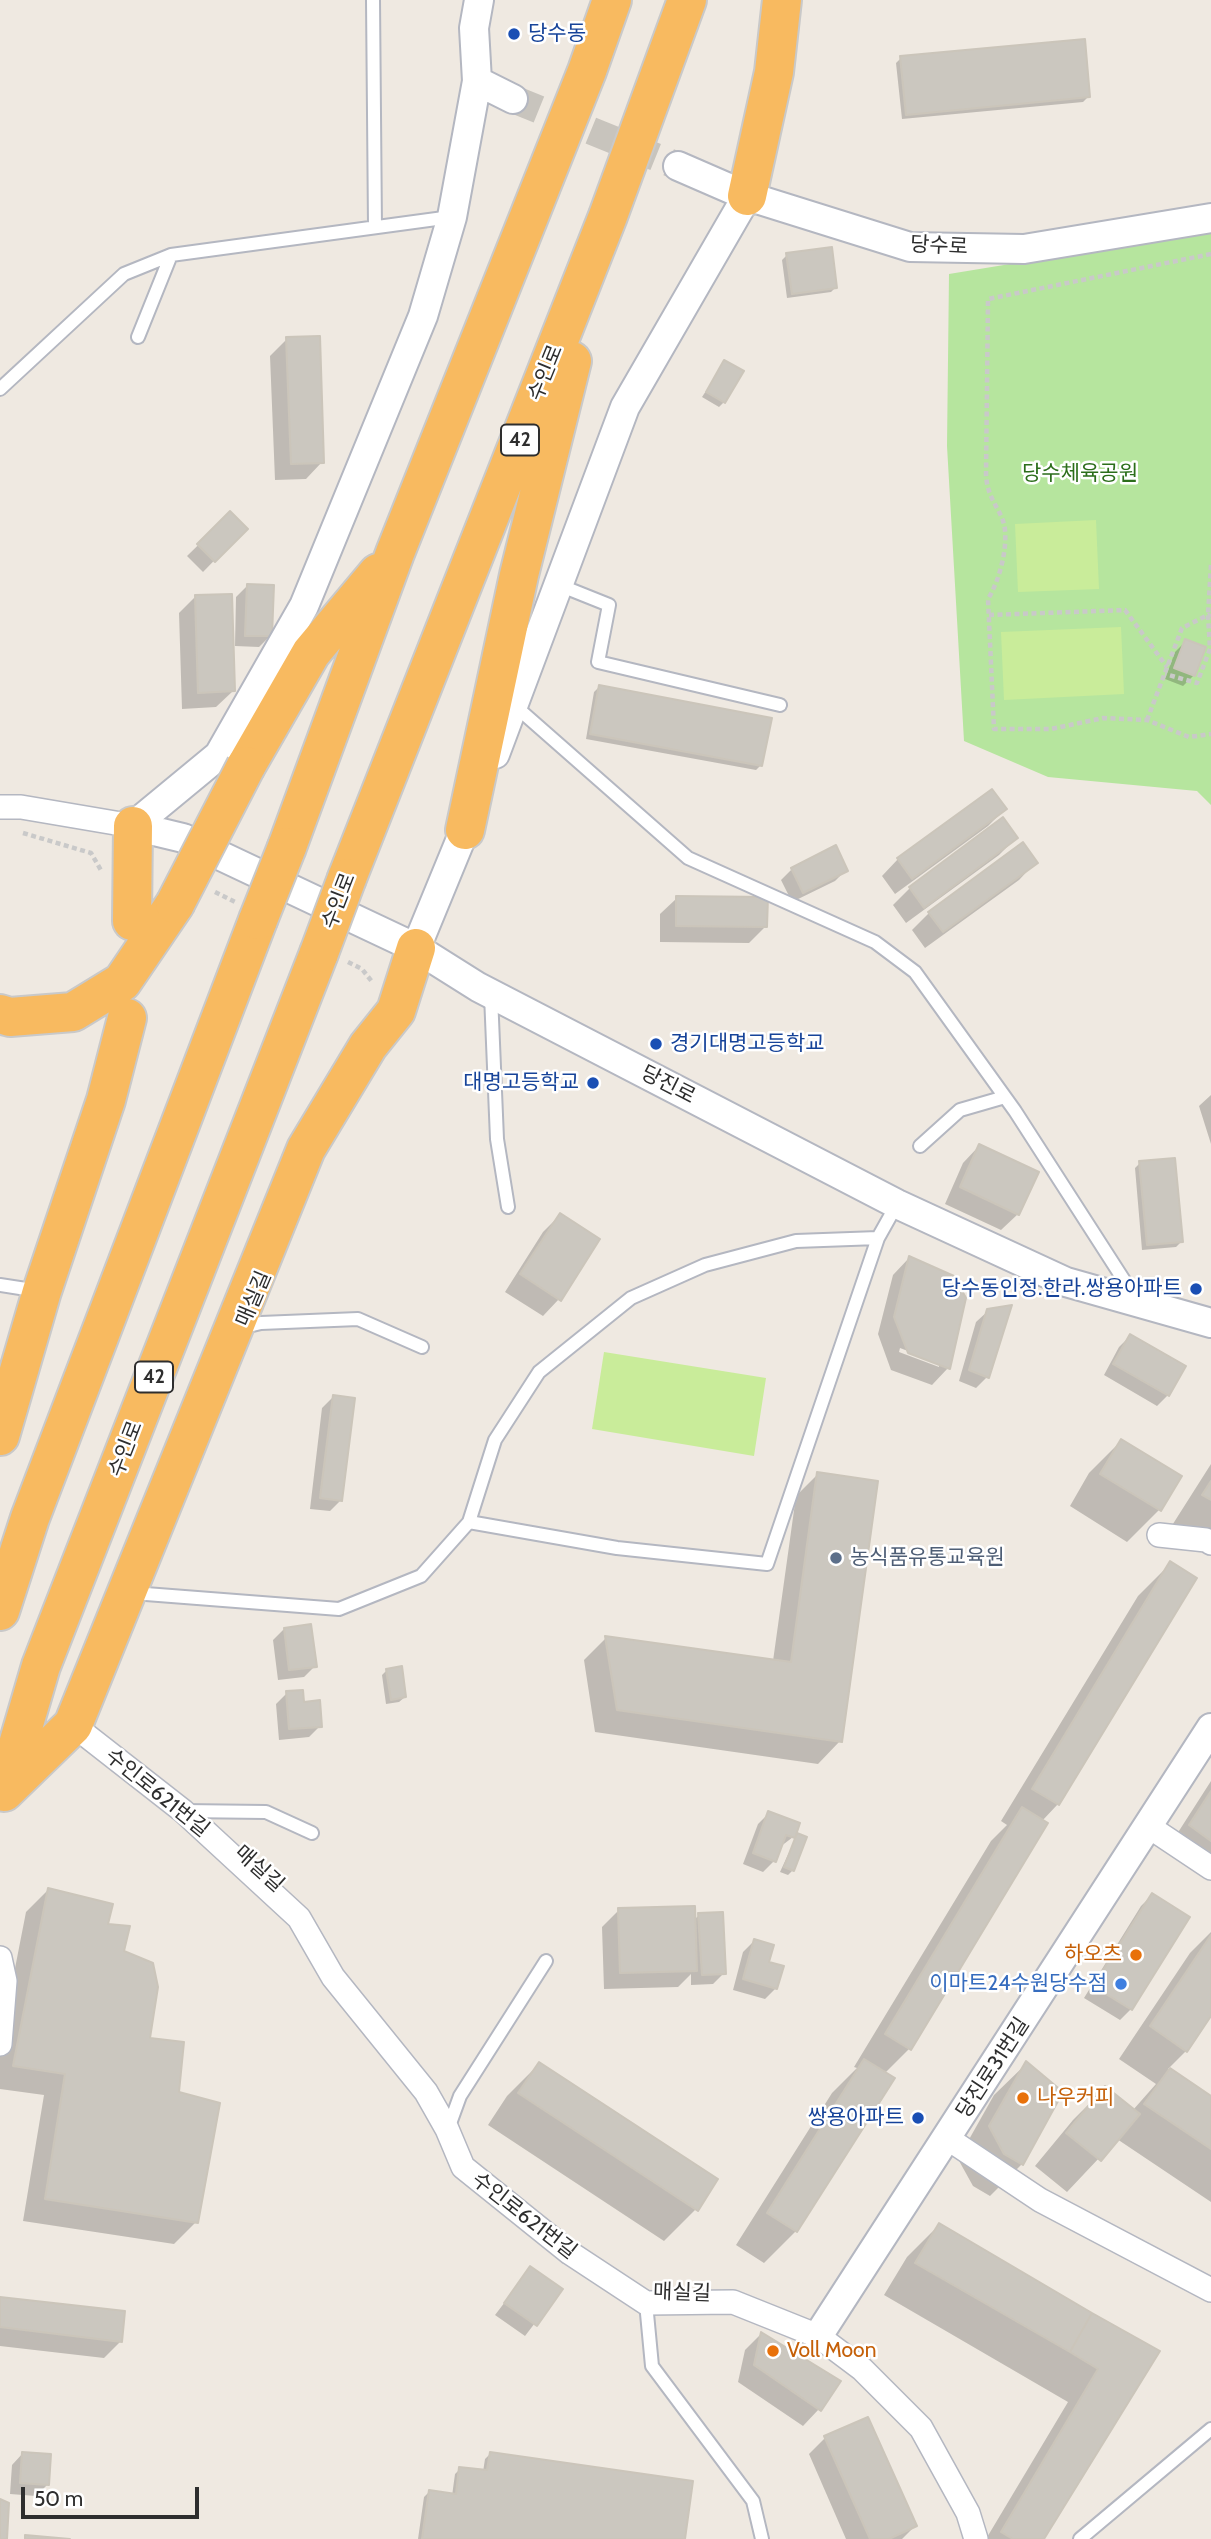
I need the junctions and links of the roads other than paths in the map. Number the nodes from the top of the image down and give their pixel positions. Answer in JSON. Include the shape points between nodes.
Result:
{"nodes":[{"id":1,"x":373,"y":0,"type":"edge"},
{"id":2,"x":479,"y":0,"type":"edge"},
{"id":3,"x":612,"y":0,"type":"edge"},
{"id":4,"x":687,"y":0,"type":"edge"},
{"id":5,"x":782,"y":0,"type":"edge"},
{"id":6,"x":477,"y":81,"type":"junction"},
{"id":7,"x":513,"y":99,"type":"tunnel mouth"},
{"id":8,"x":678,"y":166,"type":"tunnel mouth"},
{"id":9,"x":747,"y":196,"type":"junction"},
{"id":10,"x":452,"y":216,"type":"junction"},
{"id":11,"x":608,"y":216,"type":"junction"},
{"id":12,"x":1211,"y":218,"type":"edge"},
{"id":13,"x":375,"y":227,"type":"junction"},
{"id":14,"x":171,"y":255,"type":"junction"},
{"id":15,"x":138,"y":337,"type":"dead end"},
{"id":16,"x":0,"y":389,"type":"edge"},
{"id":17,"x":395,"y":553,"type":"junction"},
{"id":18,"x":559,"y":584,"type":"junction"},
{"id":19,"x":514,"y":704,"type":"junction"},
{"id":20,"x":780,"y":705,"type":"dead end"},
{"id":21,"x":0,"y":807,"type":"edge"},
{"id":22,"x":133,"y":826,"type":"junction"},
{"id":23,"x":465,"y":830,"type":"junction"},
{"id":24,"x":132,"y":921,"type":"dead end"},
{"id":25,"x":416,"y":948,"type":"junction"},
{"id":26,"x":491,"y":993,"type":"junction"},
{"id":27,"x":0,"y":1014,"type":"edge"},
{"id":28,"x":127,"y":1018,"type":"dead end"},
{"id":29,"x":1005,"y":1097,"type":"junction"},
{"id":30,"x":919,"y":1146,"type":"dead end"},
{"id":31,"x":897,"y":1204,"type":"junction"},
{"id":32,"x":508,"y":1208,"type":"dead end"},
{"id":33,"x":878,"y":1238,"type":"junction"},
{"id":34,"x":0,"y":1285,"type":"edge"},
{"id":35,"x":43,"y":1291,"type":"junction"},
{"id":36,"x":1138,"y":1302,"type":"junction"},
{"id":37,"x":1211,"y":1323,"type":"edge"},
{"id":38,"x":233,"y":1330,"type":"junction"},
{"id":39,"x":422,"y":1347,"type":"dead end"},
{"id":40,"x":0,"y":1436,"type":"edge"},
{"id":41,"x":469,"y":1522,"type":"junction"},
{"id":42,"x":1159,"y":1535,"type":"dead end"},
{"id":43,"x":1211,"y":1543,"type":"edge"},
{"id":44,"x":126,"y":1592,"type":"junction"},
{"id":45,"x":0,"y":1611,"type":"edge"},
{"id":46,"x":73,"y":1725,"type":"junction"},
{"id":47,"x":1211,"y":1728,"type":"edge"},
{"id":48,"x":2,"y":1798,"type":"edge"},
{"id":49,"x":183,"y":1811,"type":"junction"},
{"id":50,"x":1148,"y":1826,"type":"junction"},
{"id":51,"x":312,"y":1833,"type":"dead end"},
{"id":52,"x":1211,"y":1868,"type":"edge"},
{"id":53,"x":0,"y":1958,"type":"edge"},
{"id":54,"x":546,"y":1961,"type":"dead end"},
{"id":55,"x":0,"y":2044,"type":"edge"},
{"id":56,"x":447,"y":2129,"type":"junction"},
{"id":57,"x":947,"y":2138,"type":"junction"},
{"id":58,"x":1211,"y":2290,"type":"edge"},
{"id":59,"x":646,"y":2303,"type":"junction"},
{"id":60,"x":818,"y":2336,"type":"junction"},
{"id":61,"x":1211,"y":2429,"type":"edge"},
{"id":62,"x":762,"y":2539,"type":"edge"},
{"id":63,"x":976,"y":2539,"type":"edge"},
{"id":64,"x":1080,"y":2539,"type":"edge"}],
"edges":[{"from":1,"to":13,"type":"lane"},
{"from":2,"to":6,"type":"street","via":[[474,28]]},
{"from":3,"to":17,"type":"highway"},
{"from":4,"to":11,"type":"highway","name":"수인로","number":"42"},
{"from":5,"to":9,"type":"highway","via":[[774,72]]},
{"from":6,"to":7,"type":"street"},
{"from":6,"to":10,"type":"street"},
{"from":8,"to":9,"type":"street","name":"당수로"},
{"from":9,"to":12,"type":"street","name":"당수로","via":[[910,247],[1024,249]]},
{"from":9,"to":18,"type":"street","via":[[625,407]]},
{"from":10,"to":13,"type":"lane"},
{"from":10,"to":22,"type":"street","via":[[423,316],[304,606],[219,755]]},
{"from":11,"to":23,"type":"highway","via":[[519,575]]},
{"from":11,"to":48,"type":"highway","name":"수인로","number":"42","bridge":true,"via":[[347,878],[329,955],[46,1654]]},
{"from":13,"to":14,"type":"lane"},
{"from":14,"to":15,"type":"lane"},
{"from":14,"to":16,"type":"lane","via":[[124,274]]},
{"from":17,"to":27,"type":"highway","bridge":true,"via":[[311,653],[175,904],[122,982],[73,1012]]},
{"from":17,"to":45,"type":"highway","bridge":true,"via":[[287,847],[252,914]]},
{"from":18,"to":19,"type":"street"},
{"from":18,"to":20,"type":"lane","via":[[609,605],[598,662]]},
{"from":19,"to":23,"type":"street"},
{"from":19,"to":29,"type":"lane","via":[[688,858],[875,942],[915,972]]},
{"from":21,"to":22,"type":"street"},
{"from":22,"to":24,"type":"highway"},
{"from":22,"to":25,"type":"street","name":"당진로","via":[[183,838]]},
{"from":23,"to":25,"type":"street"},
{"from":25,"to":26,"type":"street","name":"당진로"},
{"from":25,"to":38,"type":"highway","via":[[396,1012],[368,1046],[306,1149]]},
{"from":26,"to":31,"type":"street","name":"당진로"},
{"from":26,"to":32,"type":"lane","via":[[497,1139]]},
{"from":28,"to":35,"type":"highway","via":[[106,1100]]},
{"from":29,"to":30,"type":"lane","via":[[960,1110]]},
{"from":29,"to":36,"type":"lane"},
{"from":31,"to":33,"type":"lane"},
{"from":31,"to":36,"type":"street","name":"당진로","via":[[1066,1282]]},
{"from":33,"to":41,"type":"lane","via":[[796,1241],[705,1265],[631,1298],[539,1372],[495,1440]]},
{"from":33,"to":41,"type":"lane","via":[[767,1564],[617,1548]]},
{"from":34,"to":35,"type":"lane"},
{"from":35,"to":40,"type":"highway"},
{"from":36,"to":37,"type":"street","name":"당진로"},
{"from":38,"to":39,"type":"lane","via":[[261,1323],[358,1319]]},
{"from":38,"to":44,"type":"highway"},
{"from":41,"to":44,"type":"lane","via":[[421,1576],[339,1609]]},
{"from":42,"to":43,"type":"street"},
{"from":44,"to":46,"type":"highway"},
{"from":46,"to":48,"type":"highway"},
{"from":46,"to":49,"type":"street","name":"수인로621번길"},
{"from":47,"to":50,"type":"street","name":"당진로31번길"},
{"from":49,"to":51,"type":"lane","via":[[266,1812]]},
{"from":49,"to":56,"type":"street","name":"수인로621번길","via":[[299,1918],[333,1977],[426,2092]]},
{"from":50,"to":52,"type":"street"},
{"from":50,"to":57,"type":"street","name":"당진로31번길"},
{"from":53,"to":55,"type":"street","via":[[5,1981]]},
{"from":54,"to":56,"type":"lane","via":[[460,2096]]},
{"from":56,"to":59,"type":"street","name":"수인로621번길","via":[[463,2167],[570,2253]]},
{"from":57,"to":58,"type":"street","via":[[1040,2200]]},
{"from":57,"to":60,"type":"street","name":"당진로31번길"},
{"from":59,"to":60,"type":"street","via":[[733,2302]]},
{"from":59,"to":62,"type":"lane","via":[[652,2366],[753,2501]]},
{"from":60,"to":63,"type":"street","via":[[862,2369],[921,2428],[968,2513]]},
{"from":61,"to":64,"type":"lane"}]}
